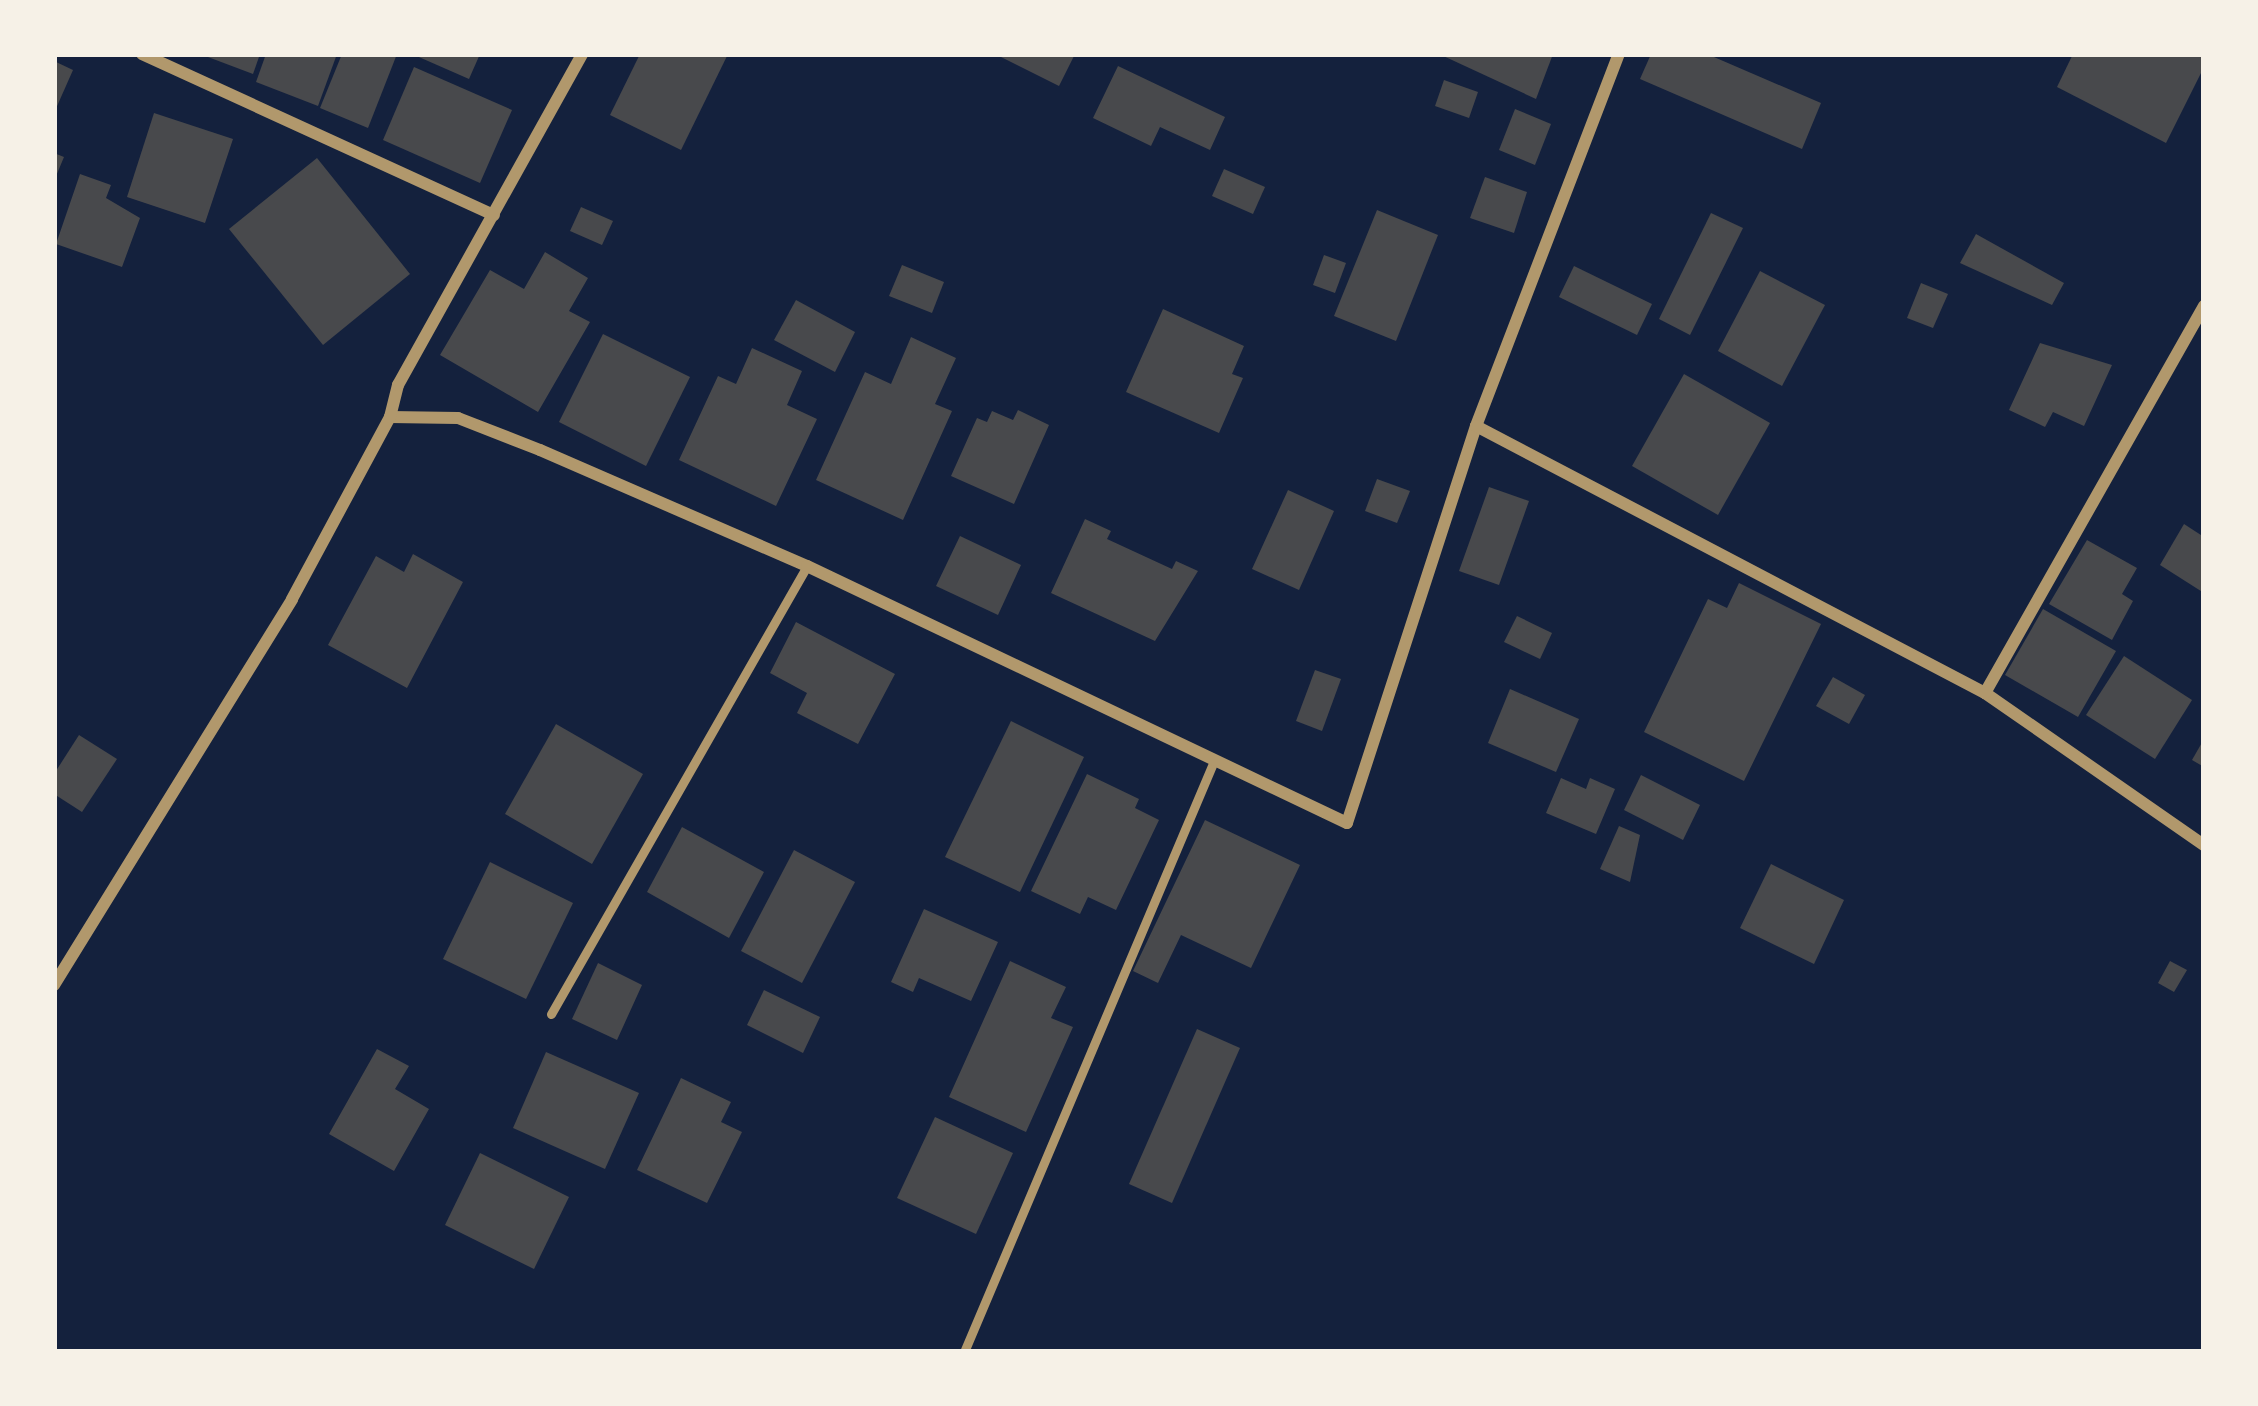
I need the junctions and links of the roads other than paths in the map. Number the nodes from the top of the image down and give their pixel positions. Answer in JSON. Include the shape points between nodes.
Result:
{"nodes":[{"id":1,"x":142,"y":54,"type":"edge"},
{"id":2,"x":582,"y":54,"type":"edge"},
{"id":3,"x":1619,"y":54,"type":"edge"},
{"id":4,"x":494,"y":215,"type":"junction"},
{"id":5,"x":2204,"y":306,"type":"edge"},
{"id":6,"x":390,"y":418,"type":"junction"},
{"id":7,"x":1476,"y":426,"type":"junction"},
{"id":8,"x":807,"y":566,"type":"junction"},
{"id":9,"x":1985,"y":693,"type":"junction"},
{"id":10,"x":1213,"y":764,"type":"junction"},
{"id":11,"x":2204,"y":844,"type":"edge"},
{"id":12,"x":54,"y":985,"type":"edge"},
{"id":13,"x":551,"y":1014,"type":"dead end"},
{"id":14,"x":964,"y":1352,"type":"edge"}],
"edges":[{"from":1,"to":4,"type":"street"},
{"from":2,"to":4,"type":"street"},
{"from":3,"to":7,"type":"street"},
{"from":4,"to":6,"type":"street","via":[[398,385]]},
{"from":5,"to":9,"type":"street"},
{"from":6,"to":8,"type":"street","via":[[458,418]]},
{"from":6,"to":12,"type":"street","via":[[292,599]]},
{"from":7,"to":9,"type":"street"},
{"from":7,"to":10,"type":"street","via":[[1347,823]]},
{"from":8,"to":10,"type":"street"},
{"from":8,"to":13,"type":"lane"},
{"from":9,"to":11,"type":"street"},
{"from":10,"to":14,"type":"lane"}]}
